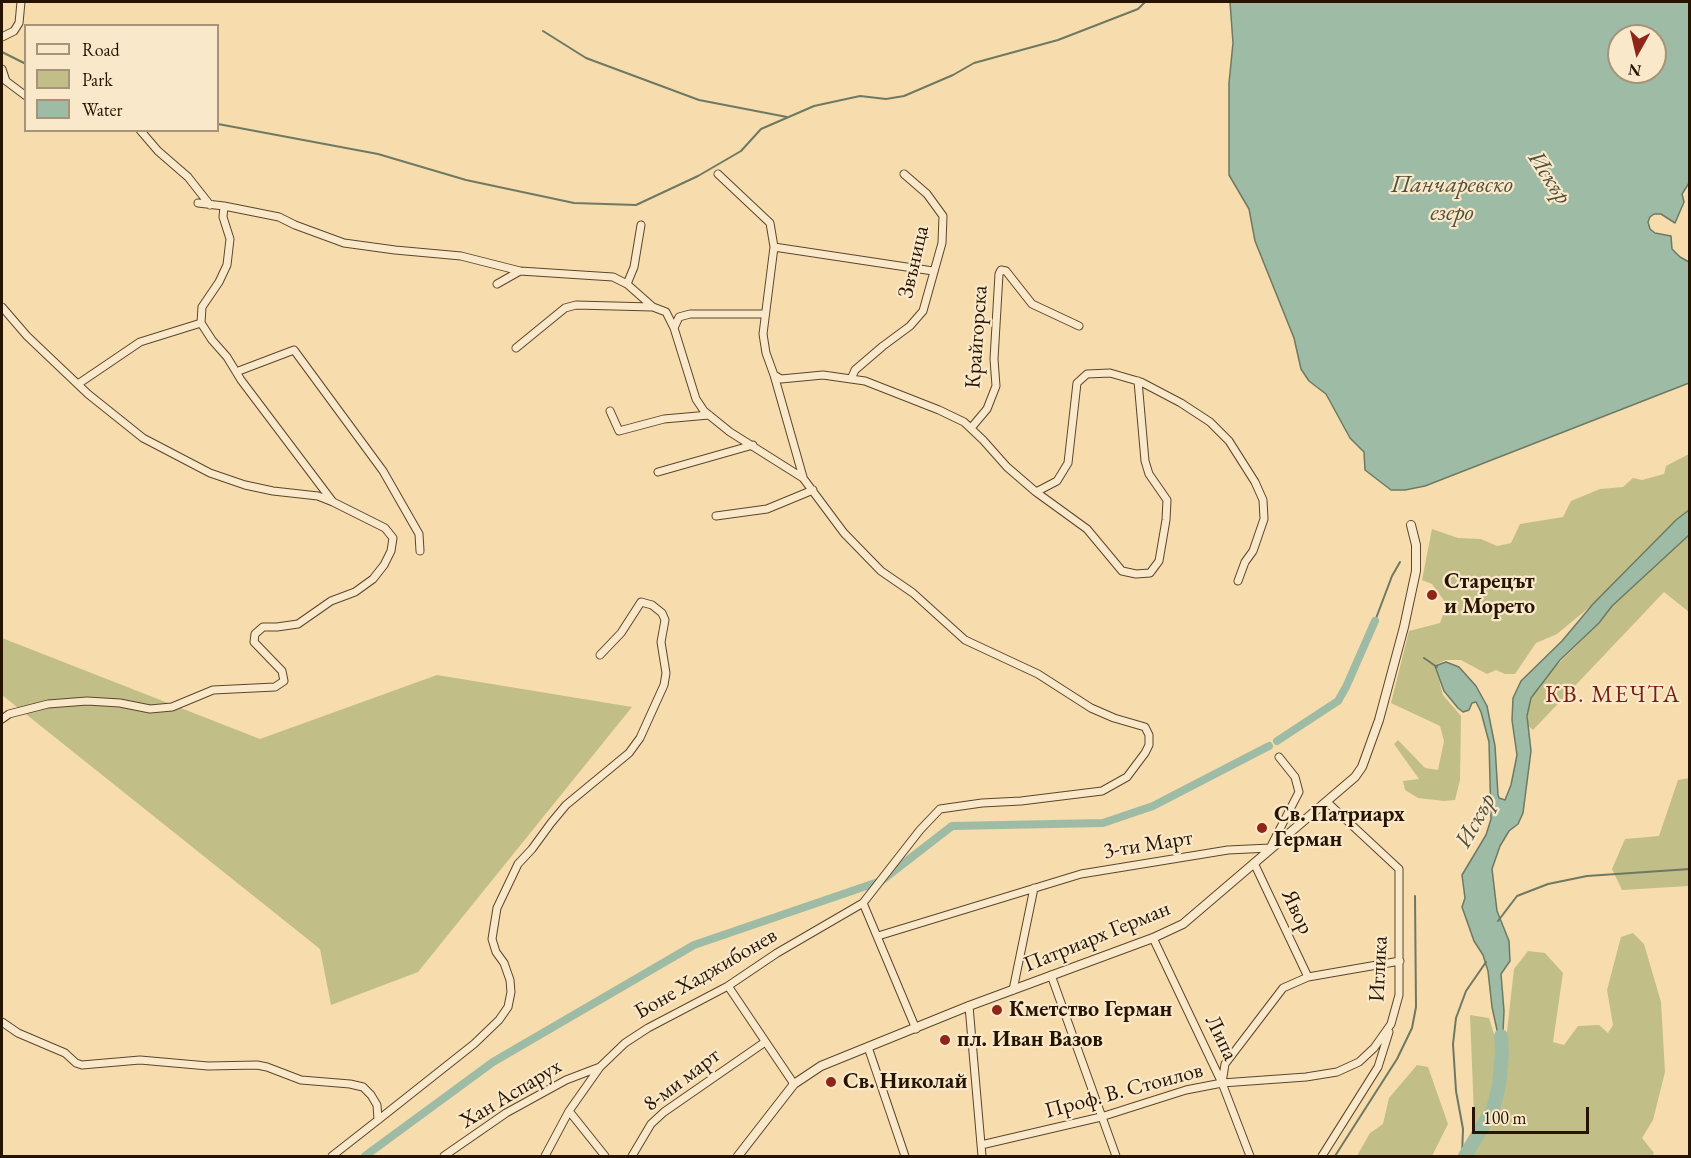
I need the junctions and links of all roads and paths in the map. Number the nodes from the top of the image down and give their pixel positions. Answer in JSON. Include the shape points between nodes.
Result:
{"nodes":[{"id":1,"x":21,"y":2,"type":"edge"},
{"id":2,"x":2,"y":37,"type":"edge"},
{"id":3,"x":2,"y":69,"type":"edge"},
{"id":4,"x":24,"y":94,"type":"edge"},
{"id":5,"x":142,"y":132,"type":"edge"},
{"id":6,"x":718,"y":174,"type":"dead end"},
{"id":7,"x":904,"y":174,"type":"dead end"},
{"id":8,"x":198,"y":203,"type":"dead end"},
{"id":9,"x":210,"y":205,"type":"junction"},
{"id":10,"x":224,"y":206,"type":"junction"},
{"id":11,"x":641,"y":225,"type":"dead end"},
{"id":12,"x":774,"y":247,"type":"junction"},
{"id":13,"x":520,"y":271,"type":"junction"},
{"id":14,"x":933,"y":271,"type":"junction"},
{"id":15,"x":627,"y":284,"type":"junction"},
{"id":16,"x":497,"y":285,"type":"dead end"},
{"id":17,"x":2,"y":307,"type":"edge"},
{"id":18,"x":652,"y":307,"type":"junction"},
{"id":19,"x":764,"y":314,"type":"junction"},
{"id":20,"x":201,"y":323,"type":"junction"},
{"id":21,"x":1079,"y":326,"type":"dead end"},
{"id":22,"x":674,"y":328,"type":"junction"},
{"id":23,"x":516,"y":348,"type":"dead end"},
{"id":24,"x":236,"y":372,"type":"junction"},
{"id":25,"x":774,"y":375,"type":"junction"},
{"id":26,"x":851,"y":379,"type":"junction"},
{"id":27,"x":1138,"y":381,"type":"junction"},
{"id":28,"x":78,"y":384,"type":"junction"},
{"id":29,"x":610,"y":411,"type":"dead end"},
{"id":30,"x":709,"y":414,"type":"junction"},
{"id":31,"x":971,"y":429,"type":"junction"},
{"id":32,"x":753,"y":445,"type":"junction"},
{"id":33,"x":658,"y":472,"type":"dead end"},
{"id":34,"x":803,"y":478,"type":"junction"},
{"id":35,"x":813,"y":490,"type":"junction"},
{"id":36,"x":1036,"y":492,"type":"junction"},
{"id":37,"x":333,"y":502,"type":"junction"},
{"id":38,"x":716,"y":516,"type":"dead end"},
{"id":39,"x":1411,"y":525,"type":"dead end"},
{"id":40,"x":420,"y":551,"type":"dead end"},
{"id":41,"x":1238,"y":581,"type":"dead end"},
{"id":42,"x":600,"y":655,"type":"dead end"},
{"id":43,"x":2,"y":719,"type":"edge"},
{"id":44,"x":1279,"y":757,"type":"dead end"},
{"id":45,"x":1327,"y":802,"type":"junction"},
{"id":46,"x":1270,"y":848,"type":"junction"},
{"id":47,"x":1254,"y":862,"type":"junction"},
{"id":48,"x":1034,"y":888,"type":"junction"},
{"id":49,"x":863,"y":903,"type":"junction"},
{"id":50,"x":878,"y":936,"type":"junction"},
{"id":51,"x":1153,"y":938,"type":"junction"},
{"id":52,"x":1400,"y":961,"type":"junction"},
{"id":53,"x":1051,"y":975,"type":"junction"},
{"id":54,"x":1308,"y":977,"type":"junction"},
{"id":55,"x":728,"y":986,"type":"junction"},
{"id":56,"x":1013,"y":990,"type":"junction"},
{"id":57,"x":969,"y":1006,"type":"junction"},
{"id":58,"x":2,"y":1022,"type":"edge"},
{"id":59,"x":1391,"y":1024,"type":"junction"},
{"id":60,"x":916,"y":1029,"type":"junction"},
{"id":61,"x":765,"y":1042,"type":"junction"},
{"id":62,"x":868,"y":1047,"type":"junction"},
{"id":63,"x":600,"y":1067,"type":"junction"},
{"id":64,"x":1222,"y":1083,"type":"junction"},
{"id":65,"x":794,"y":1084,"type":"junction"},
{"id":66,"x":569,"y":1111,"type":"junction"},
{"id":67,"x":1101,"y":1117,"type":"junction"},
{"id":68,"x":378,"y":1119,"type":"junction"},
{"id":69,"x":981,"y":1145,"type":"junction"},
{"id":70,"x":332,"y":1156,"type":"edge"},
{"id":71,"x":444,"y":1156,"type":"edge"},
{"id":72,"x":545,"y":1156,"type":"edge"},
{"id":73,"x":605,"y":1156,"type":"edge"},
{"id":74,"x":632,"y":1156,"type":"edge"},
{"id":75,"x":738,"y":1156,"type":"edge"},
{"id":76,"x":905,"y":1156,"type":"edge"},
{"id":77,"x":982,"y":1156,"type":"edge"},
{"id":78,"x":1116,"y":1156,"type":"edge"},
{"id":79,"x":1250,"y":1156,"type":"edge"},
{"id":80,"x":1322,"y":1156,"type":"edge"}],
"edges":[{"from":1,"to":2,"type":"street","via":[[14,31]]},
{"from":3,"to":4,"type":"street","via":[[6,81]]},
{"from":5,"to":9,"type":"street","via":[[188,177]]},
{"from":6,"to":12,"type":"street","via":[[770,223]]},
{"from":7,"to":14,"type":"street","name":"Звъница","via":[[927,194],[943,216],[942,243]]},
{"from":8,"to":9,"type":"street"},
{"from":9,"to":10,"type":"street"},
{"from":10,"to":13,"type":"street","via":[[279,217],[344,243],[461,256]]},
{"from":10,"to":20,"type":"street","via":[[230,239],[227,265],[202,308]]},
{"from":11,"to":15,"type":"street"},
{"from":12,"to":14,"type":"street"},
{"from":12,"to":19,"type":"street"},
{"from":13,"to":15,"type":"street","via":[[613,277]]},
{"from":13,"to":16,"type":"street"},
{"from":14,"to":26,"type":"street","name":"Звъница","via":[[923,311],[855,370]]},
{"from":15,"to":18,"type":"street"},
{"from":17,"to":28,"type":"street"},
{"from":18,"to":22,"type":"street","via":[[666,312]]},
{"from":18,"to":23,"type":"street","via":[[565,308]]},
{"from":19,"to":22,"type":"street","via":[[690,314],[679,317]]},
{"from":19,"to":25,"type":"street","via":[[766,353]]},
{"from":20,"to":24,"type":"street"},
{"from":20,"to":28,"type":"street","via":[[140,342]]},
{"from":21,"to":31,"type":"street","name":"Крайгорска","via":[[1032,304],[1006,271],[1001,270],[994,359],[996,386],[987,409]]},
{"from":22,"to":30,"type":"street","via":[[696,399]]},
{"from":24,"to":37,"type":"street"},
{"from":24,"to":40,"type":"street","via":[[294,350],[383,471],[419,534]]},
{"from":25,"to":26,"type":"street","via":[[781,379],[823,375]]},
{"from":25,"to":34,"type":"street"},
{"from":26,"to":31,"type":"street","via":[[913,398]]},
{"from":27,"to":36,"type":"street","via":[[1110,373],[1087,374],[1077,383],[1068,463],[1057,481]]},
{"from":27,"to":36,"type":"street","via":[[1145,461],[1167,500],[1159,561],[1150,573],[1122,571],[1087,529]]},
{"from":27,"to":41,"type":"street","via":[[1210,422],[1229,441],[1255,482],[1263,500],[1264,519]]},
{"from":28,"to":37,"type":"street","via":[[143,438],[210,473],[245,485],[318,496]]},
{"from":29,"to":30,"type":"street","via":[[619,431],[664,419]]},
{"from":30,"to":32,"type":"street"},
{"from":31,"to":36,"type":"street"},
{"from":32,"to":33,"type":"street"},
{"from":32,"to":34,"type":"street"},
{"from":34,"to":35,"type":"street","name":"Боне Хаджибонев"},
{"from":35,"to":38,"type":"street","via":[[766,509]]},
{"from":35,"to":49,"type":"street","name":"Боне Хаджибонев","via":[[861,552],[965,640],[1038,674],[1091,708],[1145,727],[1149,735],[1145,753],[1127,777],[1102,791],[940,809]]},
{"from":37,"to":43,"type":"street","via":[[385,528],[393,538],[391,551],[373,579],[355,592],[331,601],[298,624],[263,627],[255,634],[254,642],[282,670],[284,681],[275,687],[213,690],[172,707],[150,709],[87,701],[48,704]]},
{"from":39,"to":45,"type":"street","name":"Патриарх Герман","via":[[1416,571],[1379,720],[1362,766]]},
{"from":42,"to":68,"type":"street","via":[[621,633],[641,602],[662,613],[666,674],[640,738],[629,753],[566,805],[518,864],[497,908],[492,939],[510,980],[508,1007],[474,1044]]},
{"from":44,"to":46,"type":"street","via":[[1295,777],[1299,792]]},
{"from":45,"to":46,"type":"street","name":"Патриарх Герман"},
{"from":45,"to":52,"type":"street","name":"Иглика","via":[[1399,869]]},
{"from":46,"to":47,"type":"street","name":"Патриарх Герман"},
{"from":46,"to":48,"type":"street","name":"3-ти Март","via":[[1228,850],[1081,874]]},
{"from":47,"to":51,"type":"street","name":"Патриарх Герман","via":[[1183,924]]},
{"from":47,"to":54,"type":"street","name":"Явор"},
{"from":48,"to":50,"type":"street","name":"3-ти Март"},
{"from":48,"to":56,"type":"street"},
{"from":49,"to":50,"type":"street"},
{"from":49,"to":55,"type":"street","name":"Боне Хаджибонев"},
{"from":50,"to":60,"type":"street"},
{"from":51,"to":53,"type":"street","name":"Патриарх Герман"},
{"from":51,"to":64,"type":"street","name":"Липа"},
{"from":52,"to":54,"type":"street","name":"Проф. В. Стоилов"},
{"from":52,"to":59,"type":"street","name":"Иглика","via":[[1399,995]]},
{"from":53,"to":56,"type":"street","name":"Патриарх Герман"},
{"from":53,"to":67,"type":"street"},
{"from":54,"to":64,"type":"street","name":"Проф. В. Стоилов","via":[[1291,983],[1276,996],[1225,1064]]},
{"from":55,"to":61,"type":"street"},
{"from":55,"to":63,"type":"street","name":"Боне Хаджибонев","via":[[648,1028]]},
{"from":56,"to":57,"type":"street","name":"Патриарх Герман"},
{"from":57,"to":60,"type":"street","name":"Патриарх Герман"},
{"from":57,"to":69,"type":"street"},
{"from":58,"to":68,"type":"street","via":[[82,1065],[140,1060],[208,1066],[257,1065],[301,1080],[350,1084],[371,1095]]},
{"from":59,"to":64,"type":"street","name":"Иглика","via":[[1359,1062],[1337,1072]]},
{"from":59,"to":80,"type":"street","via":[[1378,1067]]},
{"from":60,"to":62,"type":"street","name":"Патриарх Герман"},
{"from":61,"to":65,"type":"street"},
{"from":61,"to":74,"type":"street","name":"8-ми март","via":[[664,1112],[651,1124]]},
{"from":62,"to":65,"type":"street","name":"Патриарх Герман","via":[[821,1066]]},
{"from":62,"to":76,"type":"street"},
{"from":63,"to":66,"type":"street","name":"Боне Хаджибонев"},
{"from":63,"to":71,"type":"street","name":"Хан Аспарух","via":[[566,1080],[506,1113]]},
{"from":64,"to":67,"type":"street","name":"Проф. В. Стоилов"},
{"from":64,"to":79,"type":"street","name":"Липа"},
{"from":65,"to":75,"type":"street","name":"Патриарх Герман"},
{"from":66,"to":72,"type":"street","name":"Боне Хаджибонев"},
{"from":66,"to":73,"type":"street"},
{"from":67,"to":69,"type":"street","name":"Проф. В. Стоилов"},
{"from":67,"to":78,"type":"street"},
{"from":68,"to":70,"type":"street"},
{"from":69,"to":77,"type":"street"}]}
